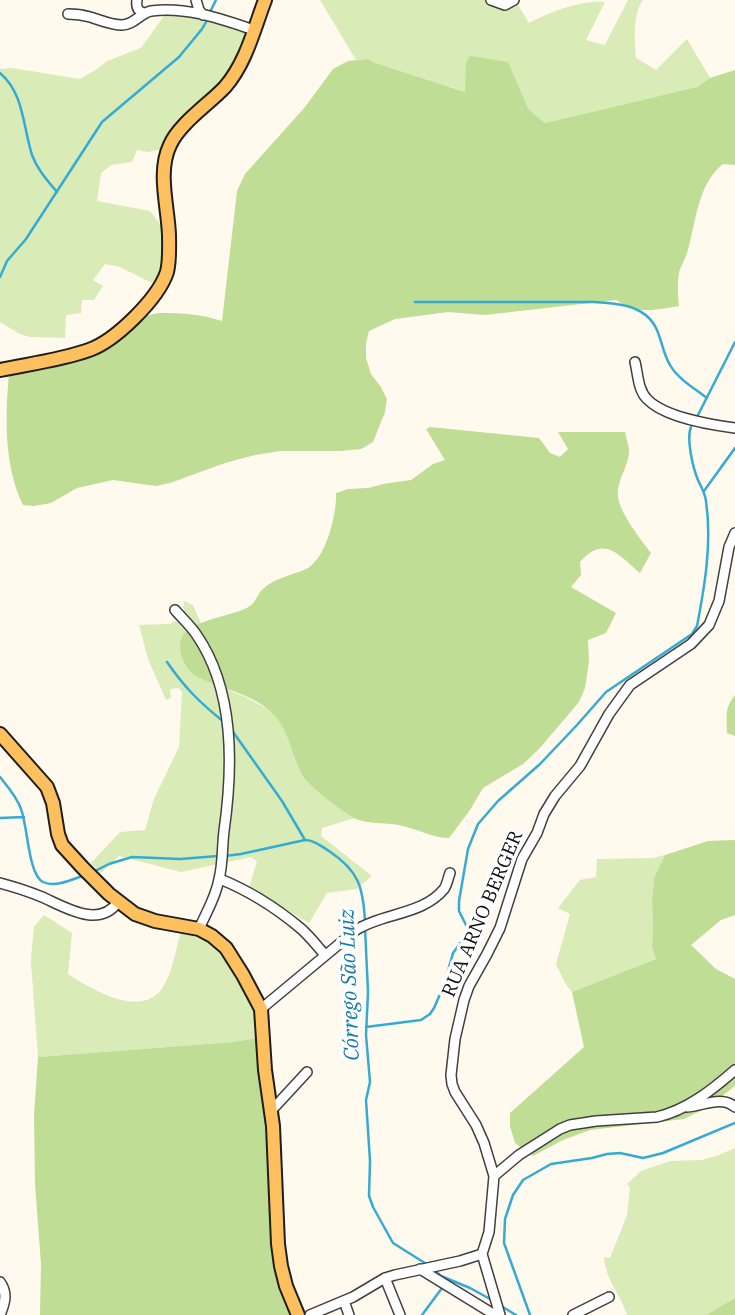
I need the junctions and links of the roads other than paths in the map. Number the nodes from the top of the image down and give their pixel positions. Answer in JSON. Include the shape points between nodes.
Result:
{"nodes":[{"id":1,"x":137,"y":0,"type":"edge"},
{"id":2,"x":197,"y":0,"type":"edge"},
{"id":3,"x":265,"y":0,"type":"edge"},
{"id":4,"x":491,"y":0,"type":"edge"},
{"id":5,"x":514,"y":0,"type":"edge"},
{"id":6,"x":144,"y":13,"type":"junction"},
{"id":7,"x":68,"y":14,"type":"dead end"},
{"id":8,"x":202,"y":15,"type":"junction"},
{"id":9,"x":254,"y":30,"type":"junction"},
{"id":10,"x":635,"y":362,"type":"dead end"},
{"id":11,"x":0,"y":370,"type":"edge"},
{"id":12,"x":735,"y":428,"type":"edge"},
{"id":13,"x":735,"y":533,"type":"edge"},
{"id":14,"x":175,"y":610,"type":"dead end"},
{"id":15,"x":0,"y":734,"type":"edge"},
{"id":16,"x":450,"y":873,"type":"dead end"},
{"id":17,"x":219,"y":879,"type":"junction"},
{"id":18,"x":0,"y":883,"type":"edge"},
{"id":19,"x":118,"y":902,"type":"junction"},
{"id":20,"x":199,"y":929,"type":"junction"},
{"id":21,"x":326,"y":955,"type":"junction"},
{"id":22,"x":261,"y":1009,"type":"junction"},
{"id":23,"x":735,"y":1070,"type":"edge"},
{"id":24,"x":307,"y":1072,"type":"dead end"},
{"id":25,"x":735,"y":1107,"type":"edge"},
{"id":26,"x":682,"y":1108,"type":"junction"},
{"id":27,"x":271,"y":1111,"type":"junction"},
{"id":28,"x":494,"y":1176,"type":"junction"},
{"id":29,"x":482,"y":1254,"type":"junction"},
{"id":30,"x":421,"y":1269,"type":"junction"},
{"id":31,"x":385,"y":1279,"type":"junction"},
{"id":32,"x":0,"y":1282,"type":"edge"},
{"id":33,"x":609,"y":1297,"type":"dead end"},
{"id":34,"x":344,"y":1301,"type":"junction"},
{"id":35,"x":0,"y":1315,"type":"edge"},
{"id":36,"x":298,"y":1315,"type":"edge"},
{"id":37,"x":310,"y":1315,"type":"edge"},
{"id":38,"x":349,"y":1315,"type":"edge"},
{"id":39,"x":400,"y":1315,"type":"edge"},
{"id":40,"x":498,"y":1315,"type":"edge"},
{"id":41,"x":573,"y":1315,"type":"edge"}],
"edges":[{"from":1,"to":6,"type":"street","via":[[137,8]]},
{"from":2,"to":8,"type":"street"},
{"from":3,"to":9,"type":"main road"},
{"from":4,"to":5,"type":"street","via":[[505,5]]},
{"from":6,"to":7,"type":"street","via":[[123,25]]},
{"from":6,"to":8,"type":"street","via":[[172,10]]},
{"from":8,"to":9,"type":"street"},
{"from":9,"to":11,"type":"main road","via":[[238,70],[175,135],[166,152],[169,261],[153,295],[114,336],[89,350]]},
{"from":10,"to":12,"type":"street","via":[[641,391],[662,409]]},
{"from":13,"to":28,"type":"street","name":"RUA ARNO BERGER","via":[[709,625],[691,644],[630,684],[609,714],[580,766],[544,814],[522,859],[500,928],[469,986],[459,1017],[452,1084],[476,1125]]},
{"from":14,"to":17,"type":"street","via":[[205,649],[225,712],[229,774]]},
{"from":15,"to":19,"type":"main road","via":[[47,787],[62,845]]},
{"from":16,"to":21,"type":"street","via":[[444,889],[427,902],[367,923]]},
{"from":17,"to":20,"type":"street"},
{"from":17,"to":21,"type":"street","via":[[300,928]]},
{"from":18,"to":19,"type":"street","via":[[88,915],[104,915]]},
{"from":19,"to":20,"type":"main road","via":[[155,921]]},
{"from":20,"to":22,"type":"main road","via":[[226,948]]},
{"from":21,"to":22,"type":"street"},
{"from":22,"to":27,"type":"main road"},
{"from":23,"to":26,"type":"street"},
{"from":24,"to":27,"type":"street"},
{"from":25,"to":26,"type":"street","via":[[721,1101]]},
{"from":26,"to":28,"type":"street","via":[[657,1117],[570,1125],[519,1155]]},
{"from":27,"to":36,"type":"main road","via":[[281,1266]]},
{"from":28,"to":29,"type":"street","name":"RUA ARNO BERGER","via":[[489,1232]]},
{"from":29,"to":30,"type":"street"},
{"from":29,"to":40,"type":"street"},
{"from":30,"to":31,"type":"street"},
{"from":30,"to":40,"type":"street"},
{"from":31,"to":34,"type":"street"},
{"from":31,"to":39,"type":"street"},
{"from":32,"to":35,"type":"street","via":[[6,1297]]},
{"from":33,"to":41,"type":"street"},
{"from":34,"to":37,"type":"street"},
{"from":34,"to":38,"type":"street"}]}
